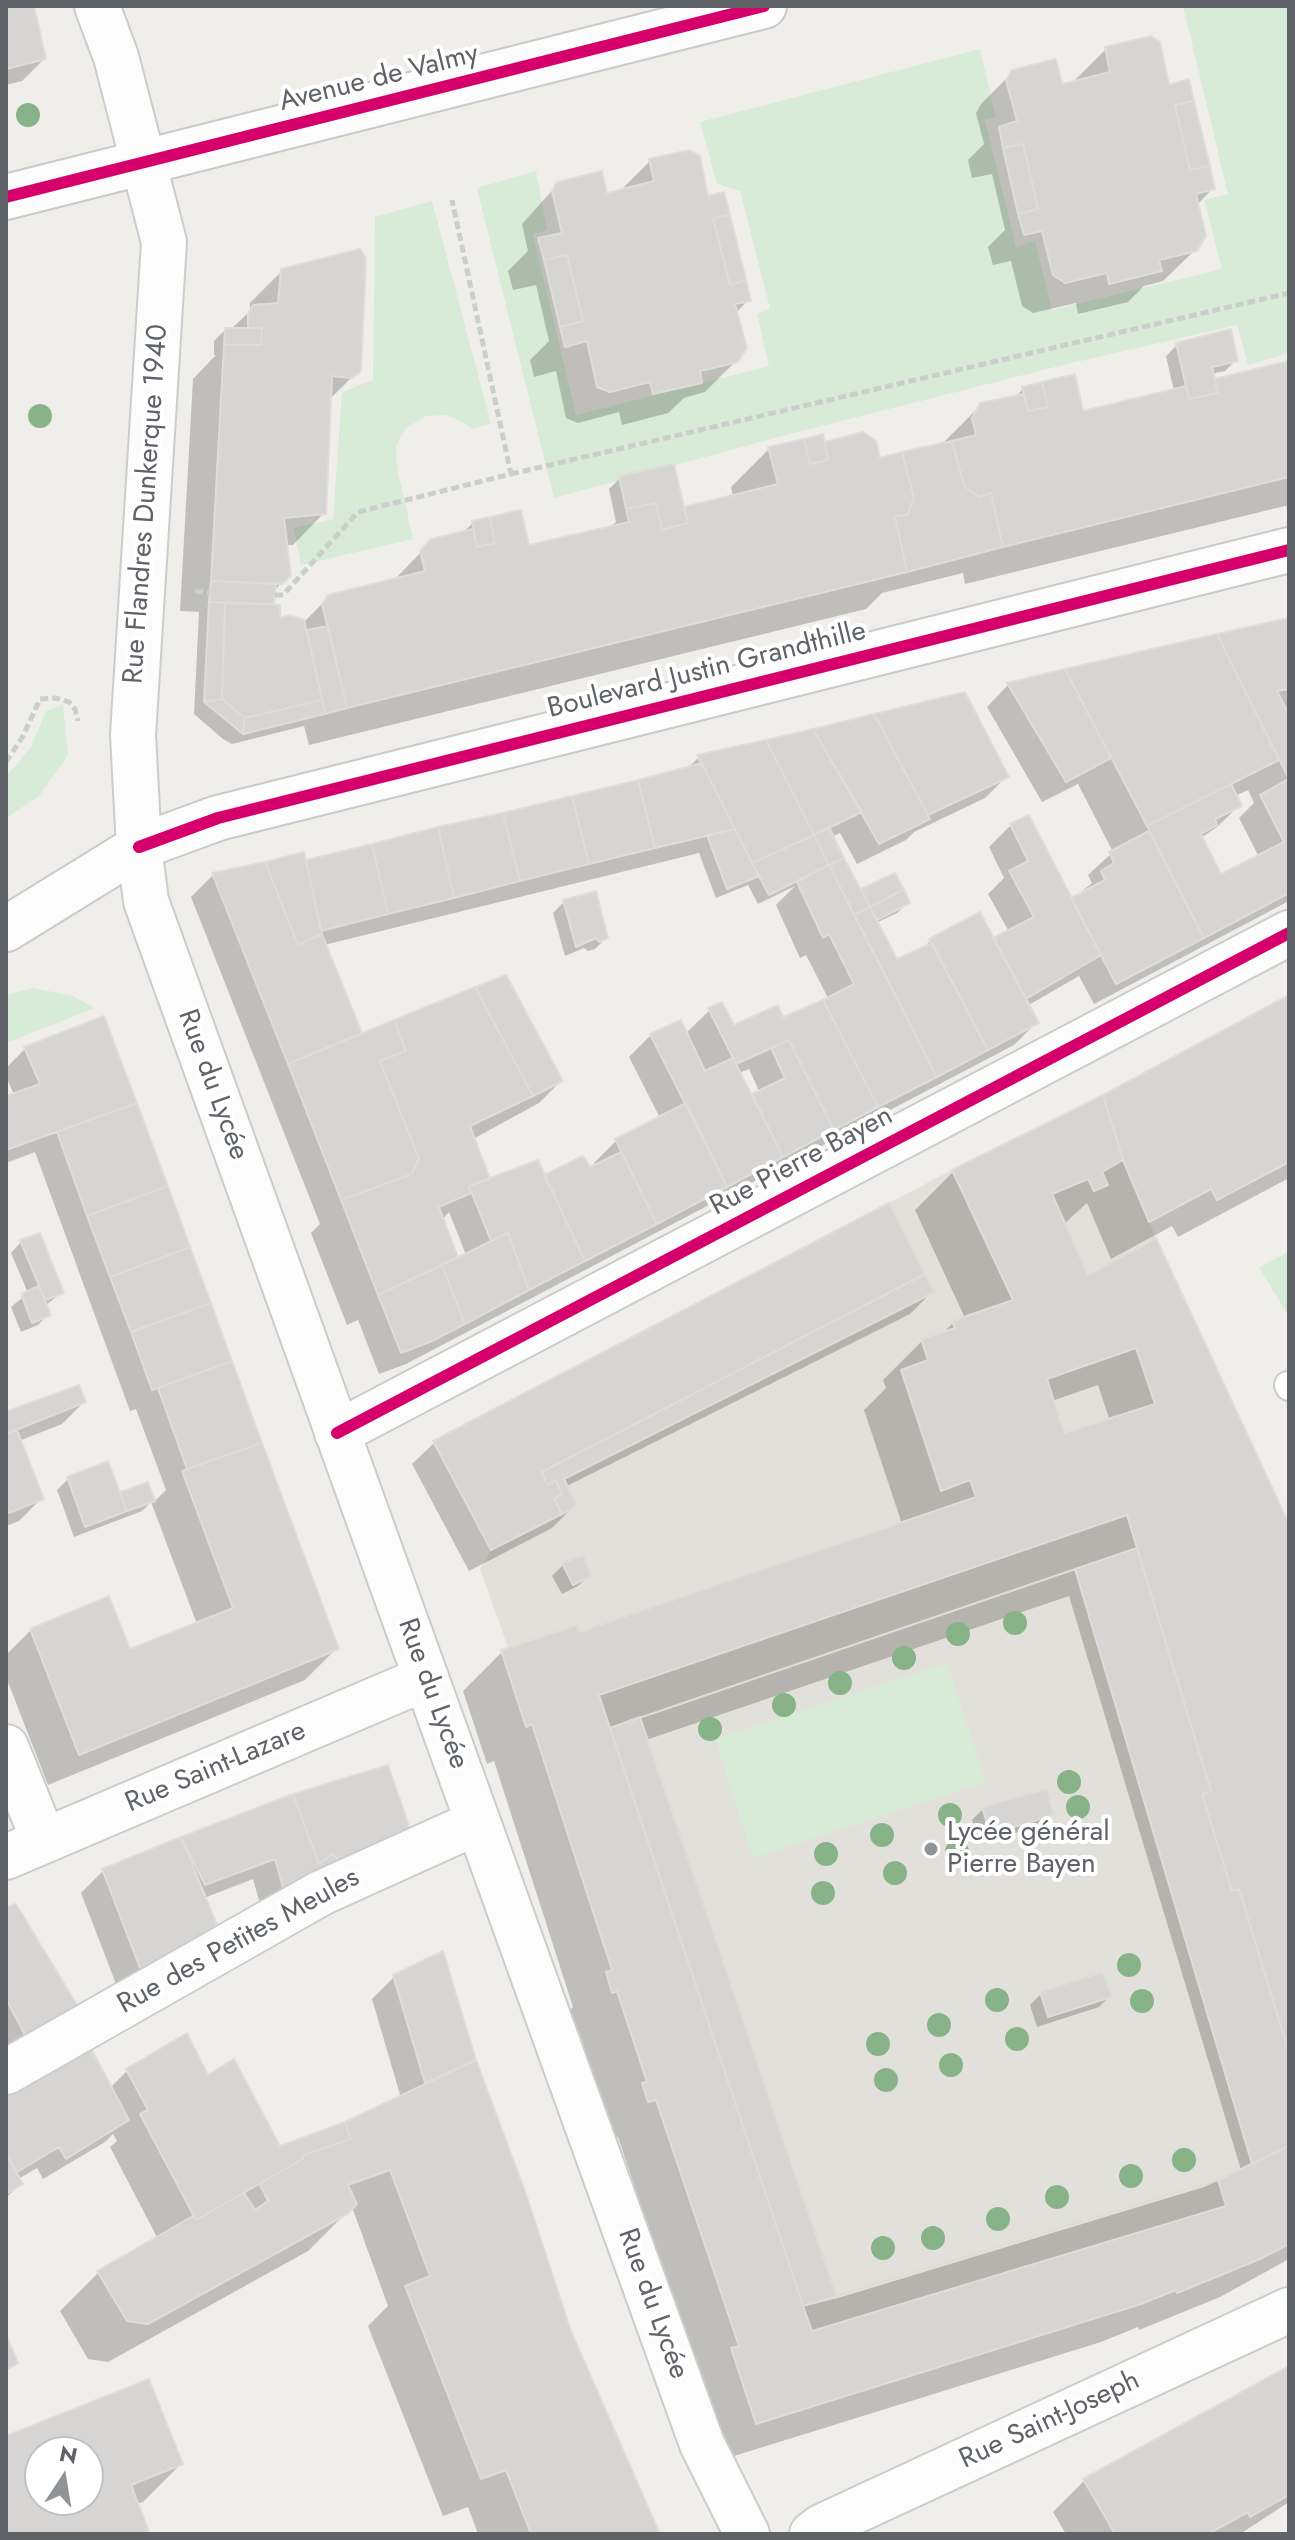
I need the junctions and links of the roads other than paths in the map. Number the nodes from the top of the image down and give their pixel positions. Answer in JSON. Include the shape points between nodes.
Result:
{"nodes":[{"id":1,"x":97,"y":6,"type":"edge"},
{"id":2,"x":764,"y":6,"type":"edge"},
{"id":3,"x":146,"y":164,"type":"junction"},
{"id":4,"x":6,"y":197,"type":"edge"},
{"id":5,"x":1289,"y":550,"type":"edge"},
{"id":6,"x":139,"y":847,"type":"junction"},
{"id":7,"x":6,"y":929,"type":"edge"},
{"id":8,"x":1289,"y":933,"type":"edge"},
{"id":9,"x":337,"y":1433,"type":"junction"},
{"id":10,"x":426,"y":1678,"type":"junction"},
{"id":11,"x":6,"y":1747,"type":"edge"},
{"id":12,"x":478,"y":1822,"type":"junction"},
{"id":13,"x":25,"y":1849,"type":"edge"},
{"id":14,"x":6,"y":2072,"type":"edge"},
{"id":15,"x":1289,"y":2310,"type":"edge"},
{"id":16,"x":747,"y":2534,"type":"edge"},
{"id":17,"x":812,"y":2534,"type":"edge"}],
"edges":[{"from":1,"to":3,"type":"street","name":"Rue Flandres Dunkerque 1940"},
{"from":2,"to":3,"type":"street","name":"Avenue de Valmy"},
{"from":3,"to":4,"type":"street","name":"Avenue de Valmy"},
{"from":3,"to":6,"type":"street","name":"Rue Flandres Dunkerque 1940","via":[[164,242],[133,735]]},
{"from":5,"to":6,"type":"street","name":"Boulevard Justin Grandthille","via":[[218,818]]},
{"from":6,"to":7,"type":"street","name":"Boulevard Justin Grandthille"},
{"from":6,"to":9,"type":"street","name":"Rue du Lycée","via":[[146,901]]},
{"from":8,"to":9,"type":"street","name":"Rue Pierre Bayen"},
{"from":9,"to":10,"type":"street","name":"Rue du Lycée"},
{"from":10,"to":12,"type":"street","name":"Rue du Lycée"},
{"from":10,"to":13,"type":"street","name":"Rue Saint-Lazare"},
{"from":11,"to":13,"type":"street"},
{"from":12,"to":14,"type":"street","name":"Rue des Petites Meules","via":[[321,1893]]},
{"from":12,"to":16,"type":"street","name":"Rue du Lycée","via":[[702,2444]]},
{"from":15,"to":17,"type":"street","name":"Rue Saint-Joseph"}]}
